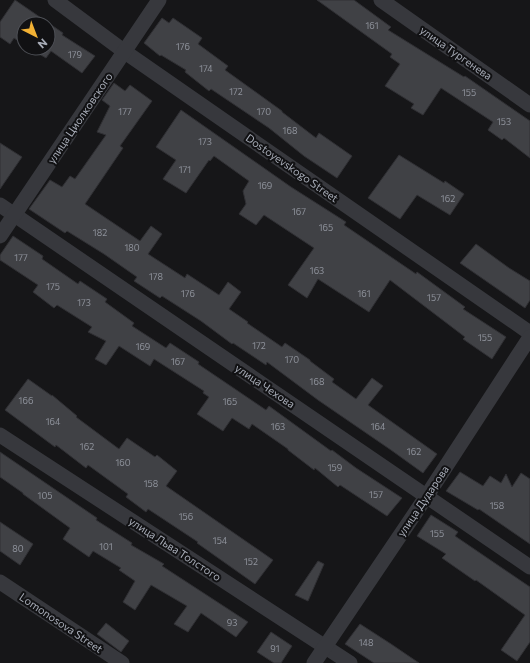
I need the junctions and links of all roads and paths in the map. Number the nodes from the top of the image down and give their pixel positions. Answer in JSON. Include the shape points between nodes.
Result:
{"nodes":[{"id":1,"x":55,"y":0,"type":"edge"},
{"id":2,"x":159,"y":0,"type":"edge"},
{"id":3,"x":382,"y":0,"type":"edge"},
{"id":4,"x":125,"y":52,"type":"junction"},
{"id":5,"x":530,"y":105,"type":"edge"},
{"id":6,"x":0,"y":205,"type":"edge"},
{"id":7,"x":15,"y":215,"type":"junction"},
{"id":8,"x":0,"y":236,"type":"edge"},
{"id":9,"x":530,"y":332,"type":"edge"},
{"id":10,"x":530,"y":337,"type":"edge"},
{"id":11,"x":0,"y":435,"type":"edge"},
{"id":12,"x":426,"y":497,"type":"junction"},
{"id":13,"x":530,"y":567,"type":"edge"},
{"id":14,"x":0,"y":582,"type":"edge"},
{"id":15,"x":324,"y":646,"type":"junction"},
{"id":16,"x":122,"y":663,"type":"edge"},
{"id":17,"x":314,"y":663,"type":"edge"},
{"id":18,"x":350,"y":663,"type":"edge"}],
"edges":[{"from":1,"to":4,"type":"street","name":"Dostoyevskogo Street"},
{"from":2,"to":4,"type":"street","name":"улица Циолковского"},
{"from":3,"to":5,"type":"street","name":"улица Тургенева"},
{"from":4,"to":7,"type":"street","name":"улица Циолковского"},
{"from":4,"to":9,"type":"street","name":"Dostoyevskogo Street"},
{"from":6,"to":7,"type":"street","name":"улица Чехова"},
{"from":7,"to":8,"type":"street","name":"улица Циолковского"},
{"from":7,"to":12,"type":"street","name":"улица Чехова"},
{"from":10,"to":12,"type":"street","name":"улица Дударова"},
{"from":11,"to":15,"type":"street","name":"улица Льва Толстого"},
{"from":12,"to":13,"type":"street","name":"улица Чехова"},
{"from":12,"to":15,"type":"street","name":"улица Дударова"},
{"from":14,"to":16,"type":"street","name":"Lomonosova Street"},
{"from":15,"to":17,"type":"street","name":"улица Дударова"},
{"from":15,"to":18,"type":"street","name":"улица Льва Толстого"}]}
